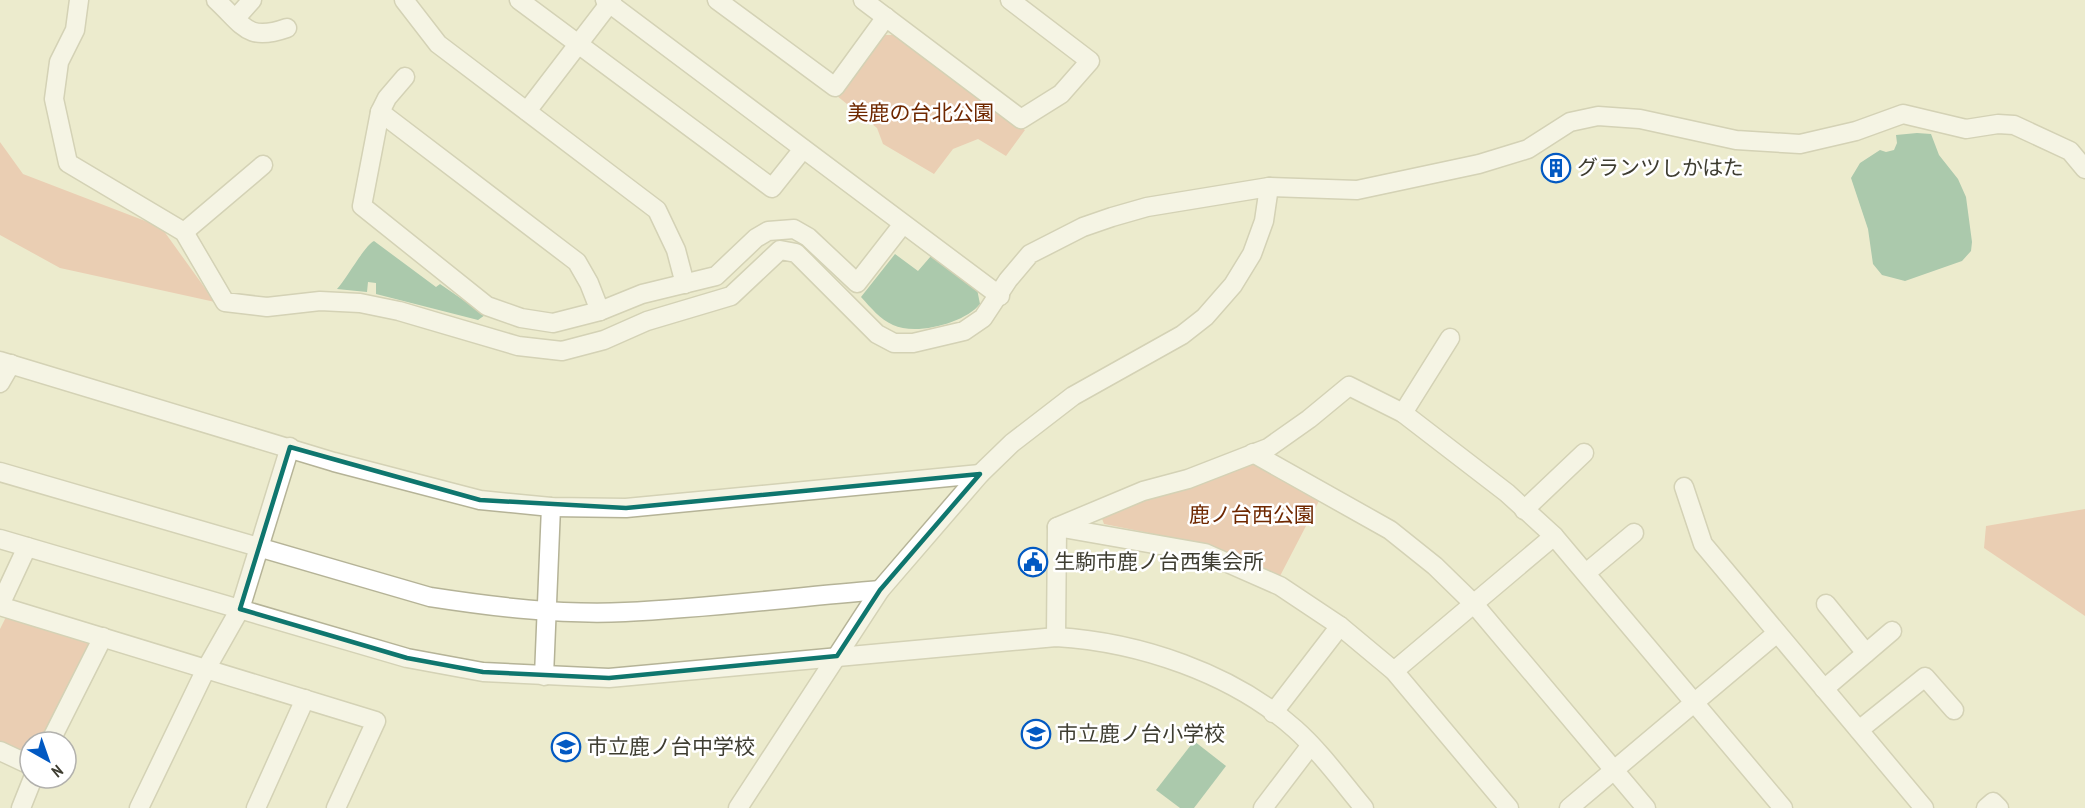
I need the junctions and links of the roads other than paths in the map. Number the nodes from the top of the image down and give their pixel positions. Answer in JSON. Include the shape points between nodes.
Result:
{"nodes":[{"id":1,"x":79,"y":0,"type":"edge"},
{"id":2,"x":216,"y":0,"type":"edge"},
{"id":3,"x":252,"y":0,"type":"edge"},
{"id":4,"x":404,"y":0,"type":"edge"},
{"id":5,"x":519,"y":0,"type":"edge"},
{"id":6,"x":717,"y":0,"type":"edge"},
{"id":7,"x":863,"y":0,"type":"edge"},
{"id":8,"x":1010,"y":0,"type":"edge"},
{"id":9,"x":609,"y":1,"type":"edge"},
{"id":10,"x":886,"y":17,"type":"junction"},
{"id":11,"x":236,"y":18,"type":"junction"},
{"id":12,"x":287,"y":28,"type":"dead end"},
{"id":13,"x":578,"y":44,"type":"junction"},
{"id":14,"x":405,"y":77,"type":"dead end"},
{"id":15,"x":527,"y":111,"type":"junction"},
{"id":16,"x":380,"y":112,"type":"junction"},
{"id":17,"x":803,"y":148,"type":"junction"},
{"id":18,"x":263,"y":165,"type":"dead end"},
{"id":19,"x":2085,"y":169,"type":"edge"},
{"id":20,"x":1269,"y":187,"type":"junction"},
{"id":21,"x":903,"y":224,"type":"junction"},
{"id":22,"x":184,"y":232,"type":"junction"},
{"id":23,"x":685,"y":284,"type":"junction"},
{"id":24,"x":1000,"y":296,"type":"junction"},
{"id":25,"x":600,"y":311,"type":"junction"},
{"id":26,"x":1450,"y":338,"type":"dead end"},
{"id":27,"x":5,"y":362,"type":"edge"},
{"id":28,"x":0,"y":383,"type":"edge"},
{"id":29,"x":1403,"y":413,"type":"junction"},
{"id":30,"x":290,"y":447,"type":"junction"},
{"id":31,"x":1253,"y":453,"type":"junction"},
{"id":32,"x":1584,"y":453,"type":"dead end"},
{"id":33,"x":0,"y":472,"type":"edge"},
{"id":34,"x":980,"y":474,"type":"junction"},
{"id":35,"x":1684,"y":488,"type":"dead end"},
{"id":36,"x":551,"y":507,"type":"junction"},
{"id":37,"x":1524,"y":510,"type":"junction"},
{"id":38,"x":1058,"y":527,"type":"junction"},
{"id":39,"x":1634,"y":533,"type":"dead end"},
{"id":40,"x":1554,"y":536,"type":"junction"},
{"id":41,"x":0,"y":539,"type":"edge"},
{"id":42,"x":27,"y":547,"type":"junction"},
{"id":43,"x":258,"y":547,"type":"junction"},
{"id":44,"x":1586,"y":573,"type":"junction"},
{"id":45,"x":880,"y":590,"type":"junction"},
{"id":46,"x":1474,"y":604,"type":"junction"},
{"id":47,"x":1826,"y":604,"type":"dead end"},
{"id":48,"x":0,"y":605,"type":"edge"},
{"id":49,"x":240,"y":609,"type":"junction"},
{"id":50,"x":547,"y":611,"type":"junction"},
{"id":51,"x":1340,"y":626,"type":"junction"},
{"id":52,"x":1892,"y":631,"type":"dead end"},
{"id":53,"x":1777,"y":633,"type":"junction"},
{"id":54,"x":103,"y":637,"type":"junction"},
{"id":55,"x":1056,"y":637,"type":"junction"},
{"id":56,"x":1866,"y":653,"type":"junction"},
{"id":57,"x":837,"y":656,"type":"junction"},
{"id":58,"x":206,"y":669,"type":"junction"},
{"id":59,"x":1394,"y":671,"type":"junction"},
{"id":60,"x":544,"y":675,"type":"junction"},
{"id":61,"x":1824,"y":689,"type":"junction"},
{"id":62,"x":305,"y":699,"type":"junction"},
{"id":63,"x":1694,"y":702,"type":"junction"},
{"id":64,"x":1954,"y":710,"type":"dead end"},
{"id":65,"x":1273,"y":713,"type":"junction"},
{"id":66,"x":56,"y":730,"type":"edge"},
{"id":67,"x":1859,"y":730,"type":"junction"},
{"id":68,"x":1311,"y":745,"type":"junction"},
{"id":69,"x":0,"y":751,"type":"edge"},
{"id":70,"x":18,"y":759,"type":"edge"},
{"id":71,"x":1614,"y":770,"type":"junction"},
{"id":72,"x":28,"y":790,"type":"edge"},
{"id":73,"x":21,"y":808,"type":"edge"},
{"id":74,"x":139,"y":808,"type":"edge"},
{"id":75,"x":256,"y":808,"type":"edge"},
{"id":76,"x":336,"y":808,"type":"edge"},
{"id":77,"x":738,"y":808,"type":"edge"},
{"id":78,"x":1263,"y":808,"type":"edge"},
{"id":79,"x":1364,"y":808,"type":"edge"},
{"id":80,"x":1509,"y":808,"type":"edge"},
{"id":81,"x":1569,"y":808,"type":"edge"},
{"id":82,"x":1646,"y":808,"type":"edge"},
{"id":83,"x":1784,"y":808,"type":"edge"},
{"id":84,"x":1924,"y":808,"type":"edge"},
{"id":85,"x":1986,"y":808,"type":"edge"},
{"id":86,"x":1999,"y":808,"type":"edge"}],
"edges":[{"from":1,"to":22,"type":"street","via":[[75,30],[59,62],[54,99],[68,163]]},
{"from":2,"to":11,"type":"street"},
{"from":3,"to":11,"type":"street"},
{"from":4,"to":15,"type":"street","via":[[438,44]]},
{"from":5,"to":13,"type":"street"},
{"from":6,"to":10,"type":"street","via":[[835,87]]},
{"from":7,"to":10,"type":"street"},
{"from":8,"to":10,"type":"street","via":[[1090,61],[1061,94],[1021,119]]},
{"from":9,"to":13,"type":"street"},
{"from":9,"to":17,"type":"street"},
{"from":11,"to":12,"type":"street","via":[[253,34]]},
{"from":13,"to":15,"type":"street"},
{"from":13,"to":17,"type":"street","via":[[772,188]]},
{"from":14,"to":16,"type":"street"},
{"from":15,"to":23,"type":"street","via":[[657,210],[676,250]]},
{"from":16,"to":25,"type":"street","via":[[577,262]]},
{"from":16,"to":25,"type":"street","via":[[362,206],[487,306],[521,318],[553,323]]},
{"from":17,"to":21,"type":"street"},
{"from":18,"to":22,"type":"street"},
{"from":19,"to":20,"type":"street","via":[[2070,151],[2014,125],[1966,129],[1903,114],[1856,131],[1800,144],[1736,140],[1640,119],[1598,116],[1570,122],[1527,149],[1479,164],[1356,190]]},
{"from":20,"to":24,"type":"street","via":[[1147,207],[1083,227],[1030,254],[1008,279]]},
{"from":20,"to":34,"type":"street","via":[[1264,220],[1252,254],[1233,285],[1205,317],[1154,353],[1073,396],[1030,428]]},
{"from":21,"to":23,"type":"street","via":[[857,283],[808,237],[794,229],[780,229],[756,238],[716,276]]},
{"from":21,"to":24,"type":"street"},
{"from":22,"to":24,"type":"street","via":[[225,302],[267,307],[320,301],[360,303],[518,346],[562,351],[731,296],[780,250],[796,253],[877,334],[894,343],[932,340],[964,331],[983,318]]},
{"from":23,"to":25,"type":"street","via":[[642,294]]},
{"from":26,"to":29,"type":"street"},
{"from":27,"to":28,"type":"street"},
{"from":27,"to":30,"type":"street"},
{"from":29,"to":31,"type":"street","via":[[1349,386],[1268,448]]},
{"from":29,"to":37,"type":"street"},
{"from":30,"to":36,"type":"street","via":[[417,486],[480,500]]},
{"from":30,"to":43,"type":"street"},
{"from":31,"to":38,"type":"street","via":[[1188,479],[1143,491]]},
{"from":31,"to":46,"type":"street","via":[[1390,530]]},
{"from":32,"to":37,"type":"street"},
{"from":33,"to":43,"type":"street"},
{"from":34,"to":36,"type":"street","via":[[626,508]]},
{"from":34,"to":45,"type":"street"},
{"from":35,"to":53,"type":"street","via":[[1703,544]]},
{"from":36,"to":50,"type":"street"},
{"from":37,"to":40,"type":"street"},
{"from":38,"to":51,"type":"street","via":[[1205,553],[1280,586]]},
{"from":38,"to":55,"type":"street"},
{"from":39,"to":44,"type":"street"},
{"from":40,"to":44,"type":"street"},
{"from":40,"to":46,"type":"street"},
{"from":41,"to":42,"type":"street"},
{"from":42,"to":48,"type":"street"},
{"from":42,"to":49,"type":"street"},
{"from":43,"to":49,"type":"street"},
{"from":43,"to":50,"type":"street","via":[[430,597]]},
{"from":44,"to":63,"type":"street"},
{"from":45,"to":50,"type":"street","via":[[624,612]]},
{"from":45,"to":57,"type":"street"},
{"from":46,"to":59,"type":"street"},
{"from":46,"to":71,"type":"street"},
{"from":47,"to":56,"type":"street"},
{"from":48,"to":54,"type":"street"},
{"from":49,"to":58,"type":"street"},
{"from":49,"to":60,"type":"street","via":[[407,658],[483,672]]},
{"from":50,"to":60,"type":"street"},
{"from":51,"to":59,"type":"street"},
{"from":51,"to":65,"type":"street"},
{"from":52,"to":56,"type":"street"},
{"from":53,"to":61,"type":"street"},
{"from":53,"to":63,"type":"street"},
{"from":54,"to":58,"type":"street"},
{"from":54,"to":66,"type":"street"},
{"from":55,"to":57,"type":"street"},
{"from":55,"to":65,"type":"street","via":[[1129,647],[1179,662]]},
{"from":56,"to":61,"type":"street"},
{"from":57,"to":60,"type":"street","via":[[609,678]]},
{"from":57,"to":77,"type":"street"},
{"from":58,"to":62,"type":"street"},
{"from":58,"to":74,"type":"street"},
{"from":59,"to":80,"type":"street"},
{"from":61,"to":67,"type":"street"},
{"from":62,"to":75,"type":"street"},
{"from":62,"to":76,"type":"street","via":[[376,721]]},
{"from":63,"to":71,"type":"street"},
{"from":63,"to":83,"type":"street"},
{"from":64,"to":67,"type":"street","via":[[1924,677]]},
{"from":65,"to":68,"type":"street"},
{"from":67,"to":84,"type":"street"},
{"from":68,"to":78,"type":"street"},
{"from":68,"to":79,"type":"street"},
{"from":69,"to":70,"type":"street"},
{"from":71,"to":81,"type":"street"},
{"from":71,"to":82,"type":"street"},
{"from":72,"to":73,"type":"street"},
{"from":85,"to":86,"type":"street","via":[[1993,802]]}]}
